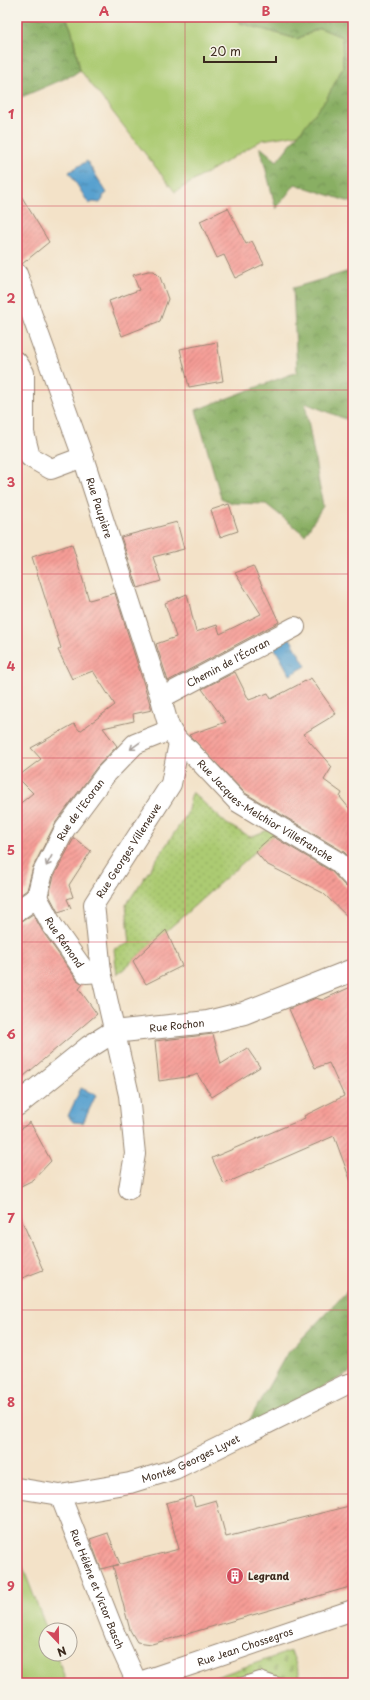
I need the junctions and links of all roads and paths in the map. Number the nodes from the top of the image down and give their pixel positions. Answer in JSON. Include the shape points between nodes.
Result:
{"nodes":[{"id":1,"x":17,"y":274,"type":"edge"},
{"id":2,"x":17,"y":362,"type":"edge"},
{"id":3,"x":83,"y":457,"type":"junction"},
{"id":4,"x":295,"y":627,"type":"dead end"},
{"id":5,"x":161,"y":698,"type":"junction"},
{"id":6,"x":174,"y":736,"type":"junction"},
{"id":7,"x":353,"y":878,"type":"edge"},
{"id":8,"x":37,"y":896,"type":"junction"},
{"id":9,"x":17,"y":911,"type":"edge"},
{"id":10,"x":353,"y":970,"type":"edge"},
{"id":11,"x":101,"y":972,"type":"junction"},
{"id":12,"x":113,"y":1032,"type":"junction"},
{"id":13,"x":17,"y":1105,"type":"edge"},
{"id":14,"x":129,"y":1188,"type":"dead end"},
{"id":15,"x":353,"y":1383,"type":"edge"},
{"id":16,"x":17,"y":1488,"type":"edge"},
{"id":17,"x":60,"y":1495,"type":"junction"},
{"id":18,"x":353,"y":1610,"type":"edge"},
{"id":19,"x":261,"y":1680,"type":"edge"},
{"id":20,"x":137,"y":1683,"type":"edge"},
{"id":21,"x":241,"y":1683,"type":"edge"},
{"id":22,"x":278,"y":1683,"type":"edge"}],
"edges":[{"from":1,"to":3,"type":"street","name":"Rue Paupière"},
{"from":2,"to":3,"type":"street","via":[[24,373],[24,433],[30,457],[51,469]]},
{"from":3,"to":5,"type":"street","name":"Rue Paupière"},
{"from":4,"to":5,"type":"street","name":"Chemin de l'Écoran"},
{"from":5,"to":6,"type":"street","name":"Rue Paupière"},
{"from":6,"to":7,"type":"street","name":"Rue Jacques-Melchior Villefranche","via":[[238,802],[338,862]]},
{"from":6,"to":8,"type":"street","name":"Rue de l'Ecoran","one_way":true,"via":[[135,744],[106,774],[66,829],[43,872]]},
{"from":6,"to":11,"type":"street","name":"Rue Georges Villeneuve","via":[[170,784],[94,904]]},
{"from":8,"to":9,"type":"street"},
{"from":8,"to":11,"type":"street","name":"Rue Rémond","via":[[52,925],[86,973]]},
{"from":10,"to":12,"type":"street","name":"Rue Rochon","via":[[237,1015],[208,1022]]},
{"from":11,"to":12,"type":"street","name":"Rue Georges Villeneuve"},
{"from":12,"to":13,"type":"street","name":"Rue Rochon"},
{"from":12,"to":14,"type":"street","name":"Rue Georges Villeneuve","via":[[129,1094],[135,1154]]},
{"from":15,"to":17,"type":"street","name":"Montée Georges Lyvet","via":[[175,1469],[130,1483]]},
{"from":16,"to":17,"type":"street","name":"Montée Georges Lyvet"},
{"from":17,"to":20,"type":"street","name":"Rue Hélène et Victor Basch"},
{"from":18,"to":20,"type":"street","name":"Rue Jean Chossegros"},
{"from":19,"to":21,"type":"lane"},
{"from":19,"to":22,"type":"lane"}]}
